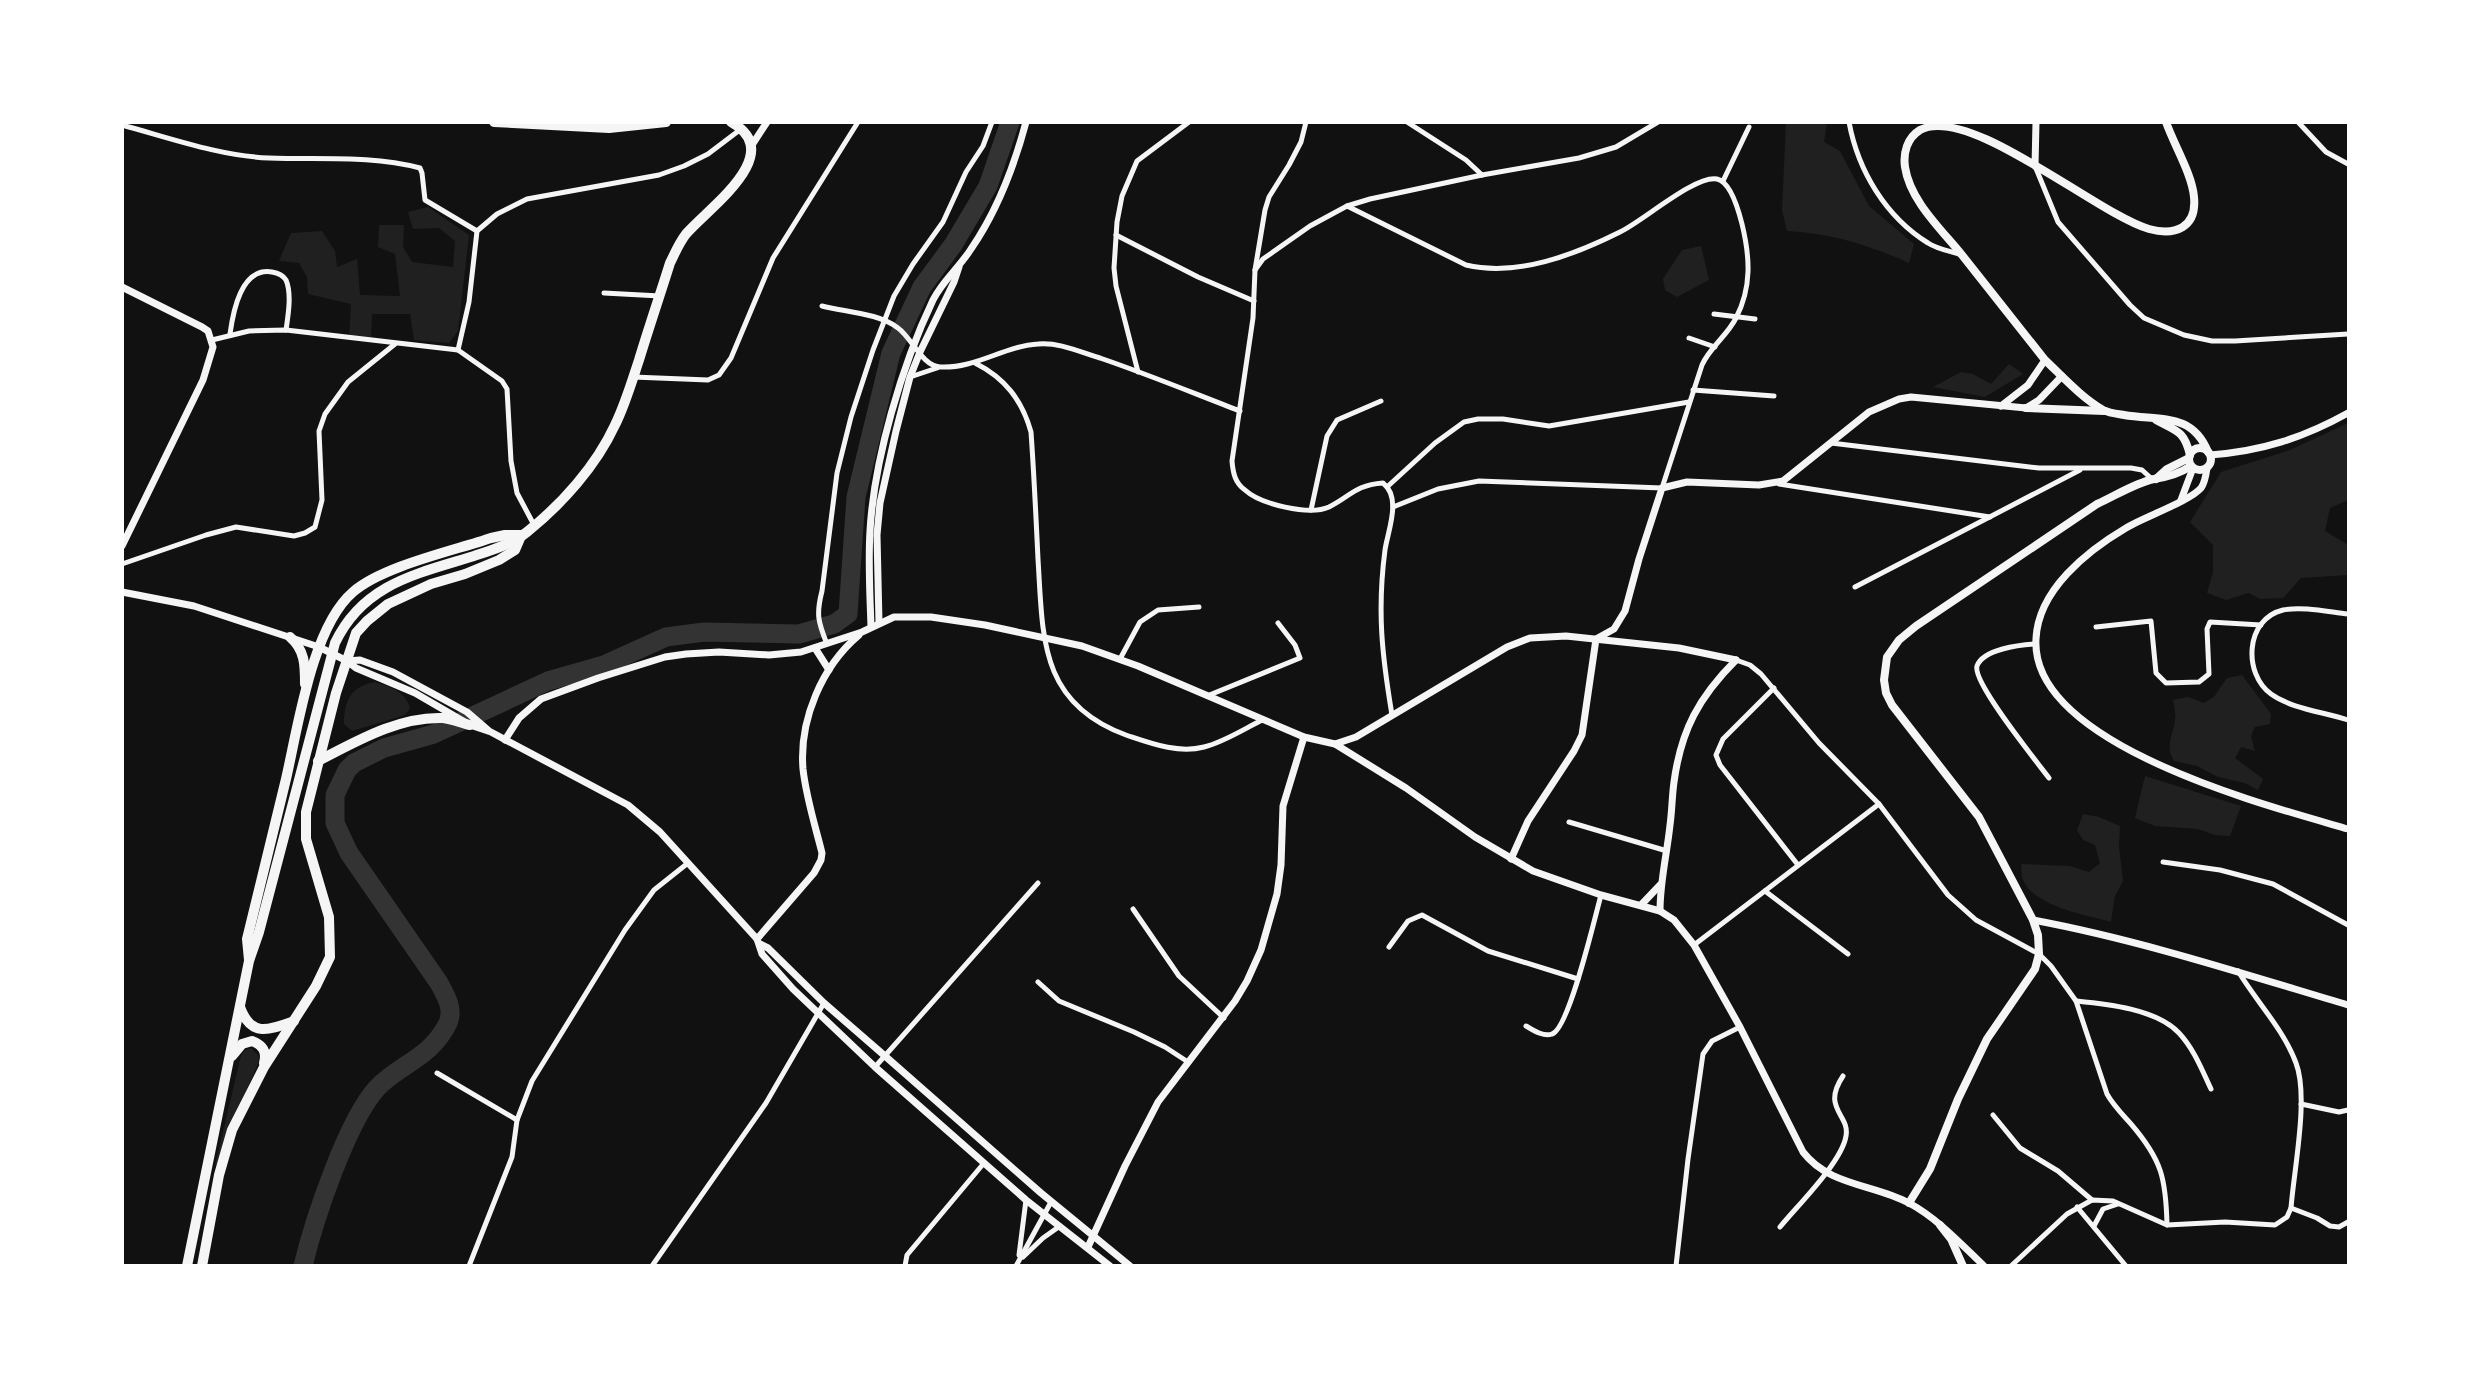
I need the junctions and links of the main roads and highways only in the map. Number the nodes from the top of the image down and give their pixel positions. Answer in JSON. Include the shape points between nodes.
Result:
{"nodes":[{"id":1,"x":494,"y":122,"type":"edge"},
{"id":2,"x":666,"y":122,"type":"edge"},
{"id":3,"x":731,"y":122,"type":"edge"},
{"id":4,"x":2166,"y":122,"type":"edge"},
{"id":5,"x":2026,"y":408,"type":"road end"},
{"id":6,"x":2105,"y":411,"type":"junction"},
{"id":7,"x":2156,"y":419,"type":"junction"},
{"id":8,"x":2209,"y":453,"type":"junction"},
{"id":9,"x":2191,"y":462,"type":"junction"},
{"id":10,"x":522,"y":535,"type":"junction"},
{"id":11,"x":290,"y":637,"type":"road end"},
{"id":12,"x":303,"y":706,"type":"junction"},
{"id":13,"x":475,"y":725,"type":"road end"},
{"id":14,"x":318,"y":761,"type":"junction"},
{"id":15,"x":249,"y":961,"type":"junction"},
{"id":16,"x":240,"y":1007,"type":"junction"},
{"id":17,"x":293,"y":1021,"type":"junction"},
{"id":18,"x":229,"y":1060,"type":"junction"},
{"id":19,"x":264,"y":1067,"type":"junction"},
{"id":20,"x":1909,"y":1203,"type":"road end"},
{"id":21,"x":1940,"y":1225,"type":"road end"},
{"id":22,"x":187,"y":1265,"type":"edge"},
{"id":23,"x":202,"y":1265,"type":"edge"},
{"id":24,"x":1963,"y":1265,"type":"edge"}],
"edges":[{"from":1,"to":2,"type":"highway","via":[[610,128]]},
{"from":3,"to":10,"type":"highway","via":[[748,136],[749,162],[743,176],[678,246],[616,425],[601,450],[584,475]]},
{"from":4,"to":6,"type":"main road","via":[[2194,200],[2190,221],[2168,233],[2130,221],[2035,166],[1952,127],[1936,125],[1914,134],[1906,146],[1908,180],[1916,197],[2045,360]]},
{"from":5,"to":6,"type":"main road"},
{"from":6,"to":7,"type":"main road"},
{"from":7,"to":8,"type":"main road","via":[[2168,418],[2192,428]]},
{"from":7,"to":9,"type":"main road","via":[[2180,432]]},
{"from":8,"to":9,"type":"main road","via":[[2198,448]]},
{"from":8,"to":9,"type":"main road","via":[[2207,468],[2200,471]]},
{"from":9,"to":20,"type":"main road","via":[[2174,475],[2154,479],[2097,505],[1916,626],[1887,657],[1884,680],[1892,705],[1979,817],[2033,920],[2039,954],[2030,978],[1974,1062],[1930,1170]]},
{"from":10,"to":12,"type":"highway","via":[[491,538],[373,579],[353,592],[332,618],[319,647]]},
{"from":10,"to":14,"type":"highway","via":[[515,550],[499,560],[431,584],[388,604],[367,621],[356,634]]},
{"from":10,"to":15,"type":"highway","via":[[498,548],[384,587],[344,623],[329,659]]},
{"from":11,"to":12,"type":"highway","via":[[301,647],[304,659]]},
{"from":12,"to":15,"type":"highway","via":[[247,939]]},
{"from":13,"to":14,"type":"highway","via":[[451,717],[419,721],[362,739]]},
{"from":14,"to":17,"type":"highway","via":[[307,802],[306,831],[329,916],[330,957]]},
{"from":15,"to":16,"type":"highway"},
{"from":16,"to":17,"type":"highway","via":[[247,1023],[255,1028]]},
{"from":16,"to":18,"type":"highway"},
{"from":17,"to":19,"type":"highway"},
{"from":18,"to":19,"type":"highway","via":[[242,1044],[252,1041],[265,1052]]},
{"from":18,"to":22,"type":"highway"},
{"from":19,"to":23,"type":"highway","via":[[227,1145]]},
{"from":21,"to":24,"type":"main road"}]}
